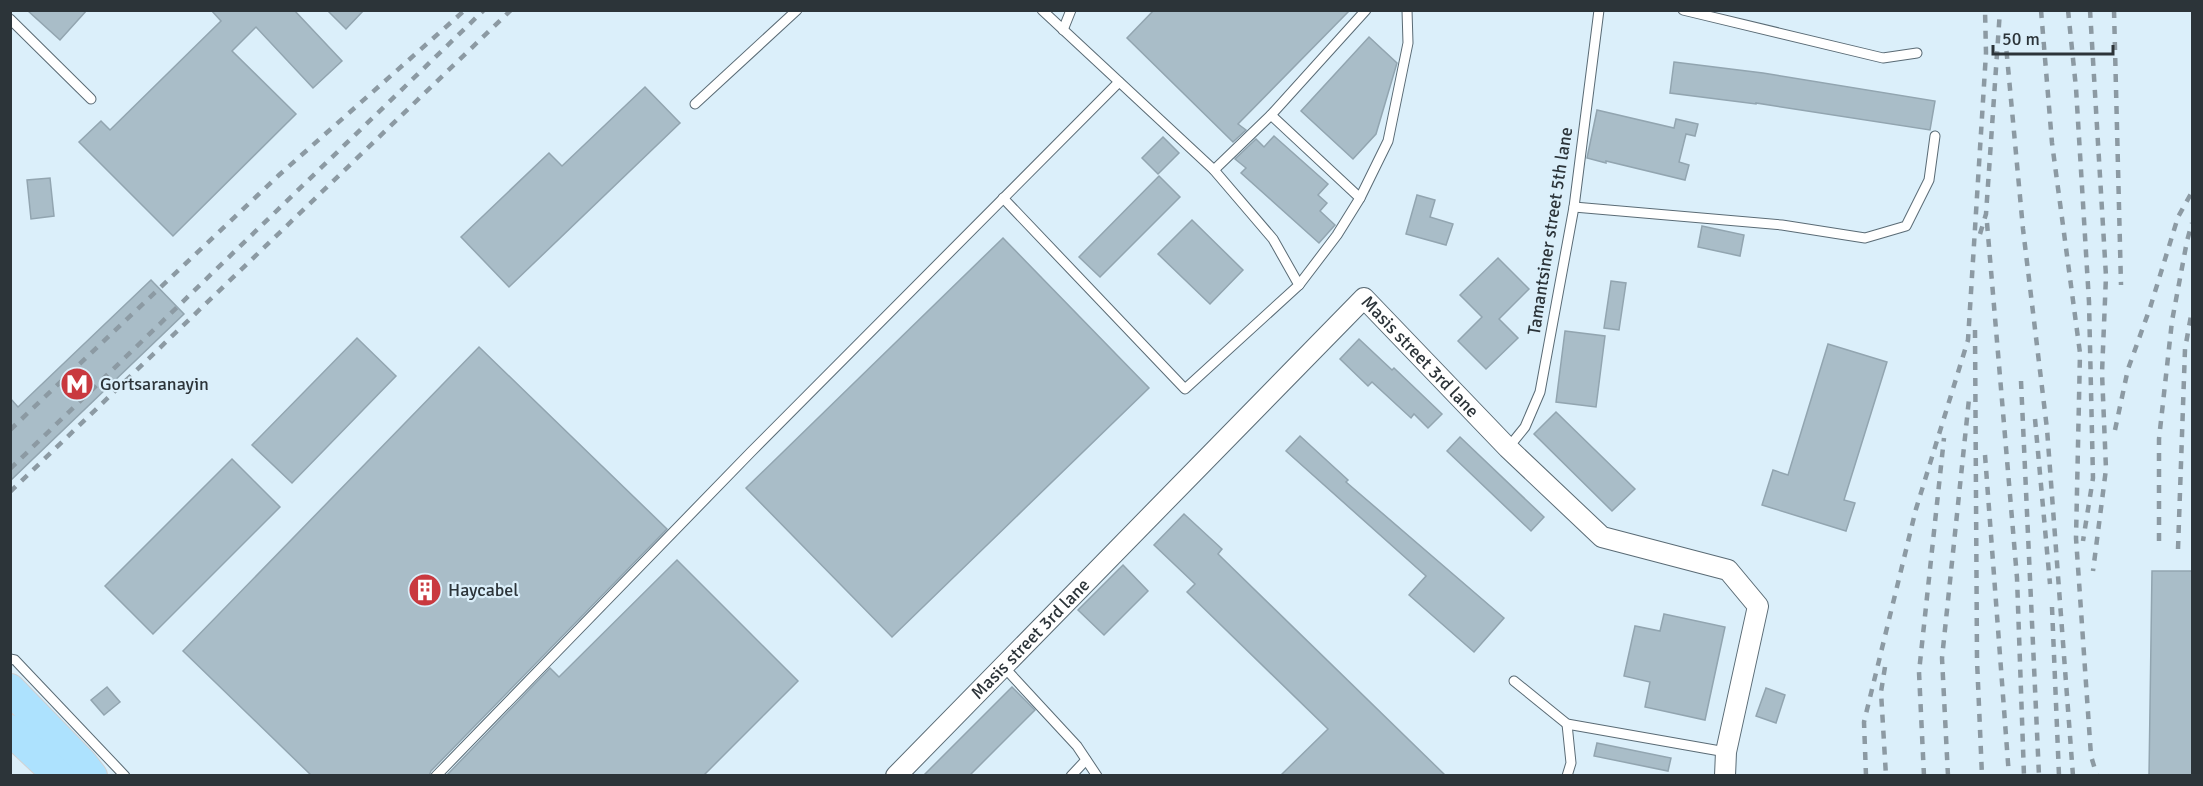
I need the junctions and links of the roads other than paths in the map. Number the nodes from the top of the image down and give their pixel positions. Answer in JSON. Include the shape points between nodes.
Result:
{"nodes":[{"id":1,"x":797,"y":10,"type":"edge"},
{"id":2,"x":1042,"y":10,"type":"edge"},
{"id":3,"x":1071,"y":10,"type":"edge"},
{"id":4,"x":1366,"y":10,"type":"edge"},
{"id":5,"x":1407,"y":10,"type":"edge"},
{"id":6,"x":1599,"y":10,"type":"edge"},
{"id":7,"x":1683,"y":10,"type":"edge"},
{"id":8,"x":10,"y":19,"type":"edge"},
{"id":9,"x":1063,"y":30,"type":"junction"},
{"id":10,"x":1917,"y":53,"type":"dead end"},
{"id":11,"x":1119,"y":82,"type":"junction"},
{"id":12,"x":91,"y":99,"type":"dead end"},
{"id":13,"x":695,"y":104,"type":"dead end"},
{"id":14,"x":1271,"y":115,"type":"junction"},
{"id":15,"x":1935,"y":136,"type":"dead end"},
{"id":16,"x":1214,"y":170,"type":"junction"},
{"id":17,"x":1003,"y":198,"type":"junction"},
{"id":18,"x":1360,"y":198,"type":"junction"},
{"id":19,"x":1574,"y":207,"type":"junction"},
{"id":20,"x":1299,"y":285,"type":"junction"},
{"id":21,"x":1508,"y":448,"type":"junction"},
{"id":22,"x":10,"y":658,"type":"edge"},
{"id":23,"x":1003,"y":666,"type":"junction"},
{"id":24,"x":1514,"y":681,"type":"dead end"},
{"id":25,"x":10,"y":690,"type":"edge"},
{"id":26,"x":1568,"y":724,"type":"junction"},
{"id":27,"x":10,"y":730,"type":"edge"},
{"id":28,"x":1726,"y":752,"type":"junction"},
{"id":29,"x":1086,"y":760,"type":"junction"},
{"id":30,"x":58,"y":776,"type":"edge"},
{"id":31,"x":92,"y":776,"type":"edge"},
{"id":32,"x":125,"y":776,"type":"edge"},
{"id":33,"x":436,"y":776,"type":"edge"},
{"id":34,"x":896,"y":776,"type":"edge"},
{"id":35,"x":1071,"y":776,"type":"edge"},
{"id":36,"x":1097,"y":776,"type":"edge"},
{"id":37,"x":1568,"y":776,"type":"edge"},
{"id":38,"x":1725,"y":776,"type":"edge"}],
"edges":[{"from":1,"to":13,"type":"lane"},
{"from":2,"to":9,"type":"lane"},
{"from":3,"to":9,"type":"lane"},
{"from":4,"to":14,"type":"lane"},
{"from":5,"to":18,"type":"lane","via":[[1408,43],[1388,141]]},
{"from":6,"to":19,"type":"lane","name":"Tamantsiner street 5th lane"},
{"from":7,"to":10,"type":"lane","via":[[1883,58]]},
{"from":8,"to":12,"type":"lane"},
{"from":9,"to":11,"type":"lane"},
{"from":11,"to":16,"type":"lane"},
{"from":11,"to":17,"type":"lane"},
{"from":14,"to":16,"type":"lane"},
{"from":14,"to":18,"type":"lane"},
{"from":15,"to":19,"type":"lane","via":[[1929,180],[1906,226],[1865,238],[1782,225]]},
{"from":16,"to":20,"type":"lane","via":[[1273,239]]},
{"from":17,"to":20,"type":"lane","via":[[1185,389]]},
{"from":17,"to":33,"type":"lane"},
{"from":18,"to":20,"type":"lane"},
{"from":19,"to":21,"type":"lane","name":"Tamantsiner street 5th lane","via":[[1540,392],[1525,427]]},
{"from":21,"to":23,"type":"street","name":"Masis street 3rd lane","via":[[1364,298]]},
{"from":21,"to":28,"type":"street","name":"Masis street 3rd lane","via":[[1602,537],[1728,570],[1758,606]]},
{"from":22,"to":32,"type":"lane"},
{"from":23,"to":29,"type":"lane"},
{"from":23,"to":34,"type":"street","name":"Masis street 3rd lane"},
{"from":24,"to":26,"type":"lane"},
{"from":25,"to":31,"type":"main road"},
{"from":26,"to":28,"type":"lane"},
{"from":26,"to":37,"type":"lane"},
{"from":27,"to":30,"type":"main road"},
{"from":28,"to":38,"type":"street","name":"Masis street 3rd lane"},
{"from":29,"to":35,"type":"lane"},
{"from":29,"to":36,"type":"lane"}]}
